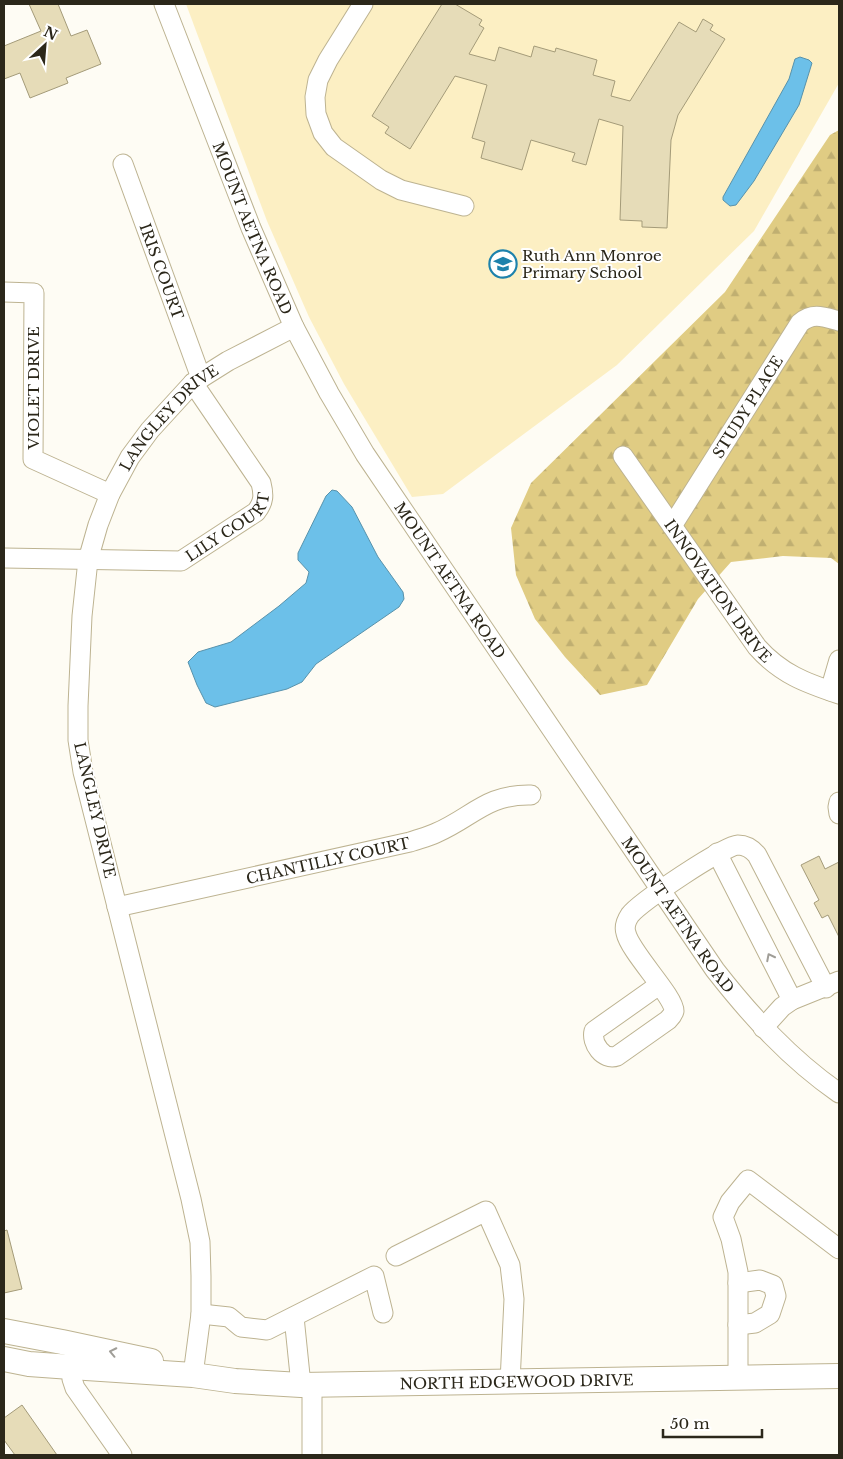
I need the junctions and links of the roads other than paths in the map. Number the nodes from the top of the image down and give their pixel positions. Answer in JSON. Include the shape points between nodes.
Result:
{"nodes":[{"id":1,"x":164,"y":4,"type":"edge"},
{"id":2,"x":363,"y":4,"type":"edge"},
{"id":3,"x":123,"y":164,"type":"dead end"},
{"id":4,"x":464,"y":206,"type":"dead end"},
{"id":5,"x":4,"y":292,"type":"edge"},
{"id":6,"x":839,"y":321,"type":"edge"},
{"id":7,"x":294,"y":326,"type":"junction"},
{"id":8,"x":197,"y":381,"type":"junction"},
{"id":9,"x":623,"y":456,"type":"dead end"},
{"id":10,"x":110,"y":494,"type":"junction"},
{"id":11,"x":672,"y":526,"type":"junction"},
{"id":12,"x":4,"y":558,"type":"edge"},
{"id":13,"x":88,"y":560,"type":"junction"},
{"id":14,"x":839,"y":660,"type":"edge"},
{"id":15,"x":835,"y":693,"type":"edge"},
{"id":16,"x":531,"y":796,"type":"dead end"},
{"id":17,"x":839,"y":802,"type":"edge"},
{"id":18,"x":839,"y":814,"type":"edge"},
{"id":19,"x":716,"y":854,"type":"junction"},
{"id":20,"x":661,"y":891,"type":"junction"},
{"id":21,"x":117,"y":907,"type":"junction"},
{"id":22,"x":659,"y":984,"type":"dead end"},
{"id":23,"x":832,"y":984,"type":"edge"},
{"id":24,"x":792,"y":1000,"type":"junction"},
{"id":25,"x":762,"y":1028,"type":"junction"},
{"id":26,"x":839,"y":1093,"type":"edge"},
{"id":27,"x":839,"y":1249,"type":"edge"},
{"id":28,"x":396,"y":1256,"type":"dead end"},
{"id":29,"x":738,"y":1283,"type":"junction"},
{"id":30,"x":383,"y":1313,"type":"dead end"},
{"id":31,"x":201,"y":1314,"type":"junction"},
{"id":32,"x":294,"y":1317,"type":"junction"},
{"id":33,"x":738,"y":1325,"type":"junction"},
{"id":34,"x":4,"y":1331,"type":"edge"},
{"id":35,"x":4,"y":1359,"type":"edge"},
{"id":36,"x":71,"y":1368,"type":"junction"},
{"id":37,"x":193,"y":1374,"type":"junction"},
{"id":38,"x":839,"y":1376,"type":"edge"},
{"id":39,"x":738,"y":1378,"type":"junction"},
{"id":40,"x":510,"y":1382,"type":"junction"},
{"id":41,"x":307,"y":1385,"type":"junction"},
{"id":42,"x":122,"y":1455,"type":"edge"},
{"id":43,"x":312,"y":1455,"type":"edge"}],
"edges":[{"from":1,"to":7,"type":"street","name":"MOUNT AETNA ROAD","via":[[251,228]]},
{"from":2,"to":4,"type":"street","via":[[318,80],[315,105],[323,133],[334,147],[381,180],[401,190]]},
{"from":3,"to":8,"type":"street","name":"IRIS COURT"},
{"from":5,"to":10,"type":"street","name":"VIOLET DRIVE","via":[[34,293],[33,459]]},
{"from":6,"to":11,"type":"street","name":"STUDY PLACE","via":[[818,316],[800,323]]},
{"from":7,"to":8,"type":"street","name":"LANGLEY DRIVE"},
{"from":7,"to":20,"type":"street","name":"MOUNT AETNA ROAD","via":[[365,454]]},
{"from":8,"to":10,"type":"street","name":"LANGLEY DRIVE","via":[[150,430],[130,457]]},
{"from":8,"to":13,"type":"street","name":"LILY COURT","via":[[261,482],[262,504],[256,512],[181,561]]},
{"from":9,"to":11,"type":"street","name":"INNOVATION DRIVE"},
{"from":10,"to":13,"type":"street","name":"LANGLEY DRIVE"},
{"from":11,"to":15,"type":"street","name":"INNOVATION DRIVE","via":[[764,655],[788,674]]},
{"from":12,"to":13,"type":"street"},
{"from":13,"to":21,"type":"street","name":"LANGLEY DRIVE","via":[[81,634],[78,740]]},
{"from":14,"to":15,"type":"street"},
{"from":16,"to":21,"type":"street","name":"CHANTILLY COURT","via":[[499,798],[435,834],[410,842]]},
{"from":17,"to":18,"type":"street"},
{"from":19,"to":20,"type":"street"},
{"from":19,"to":23,"type":"street","via":[[740,845],[752,849]]},
{"from":24,"to":19,"type":"street","one_way":true},
{"from":20,"to":22,"type":"street","via":[[634,911],[625,931]]},
{"from":20,"to":25,"type":"street","name":"MOUNT AETNA ROAD","via":[[715,970]]},
{"from":21,"to":31,"type":"street","name":"LANGLEY DRIVE","via":[[192,1199],[200,1242]]},
{"from":23,"to":24,"type":"street"},
{"from":24,"to":25,"type":"street"},
{"from":25,"to":26,"type":"street","name":"MOUNT AETNA ROAD"},
{"from":27,"to":29,"type":"street","via":[[748,1180],[730,1202],[723,1217],[731,1239]]},
{"from":28,"to":40,"type":"street","via":[[486,1212],[510,1265],[514,1299]]},
{"from":29,"to":33,"type":"street"},
{"from":29,"to":33,"type":"street","via":[[760,1280],[773,1285],[776,1296],[770,1314],[755,1323]]},
{"from":30,"to":32,"type":"street","via":[[374,1276]]},
{"from":31,"to":32,"type":"street","via":[[229,1316],[241,1327],[267,1330]]},
{"from":31,"to":37,"type":"street","name":"LANGLEY DRIVE"},
{"from":32,"to":41,"type":"street"},
{"from":33,"to":39,"type":"street"},
{"from":37,"to":34,"type":"main road","name":"NORTH EDGEWOOD DRIVE","one_way":true,"via":[[139,1357]]},
{"from":35,"to":36,"type":"main road","name":"NORTH EDGEWOOD DRIVE"},
{"from":36,"to":37,"type":"main road","name":"NORTH EDGEWOOD DRIVE"},
{"from":36,"to":42,"type":"street","via":[[75,1388]]},
{"from":37,"to":41,"type":"main road","name":"NORTH EDGEWOOD DRIVE","via":[[235,1381]]},
{"from":38,"to":39,"type":"main road","name":"NORTH EDGEWOOD DRIVE"},
{"from":39,"to":40,"type":"main road","name":"NORTH EDGEWOOD DRIVE"},
{"from":40,"to":41,"type":"main road","name":"NORTH EDGEWOOD DRIVE"},
{"from":41,"to":43,"type":"street"}]}
